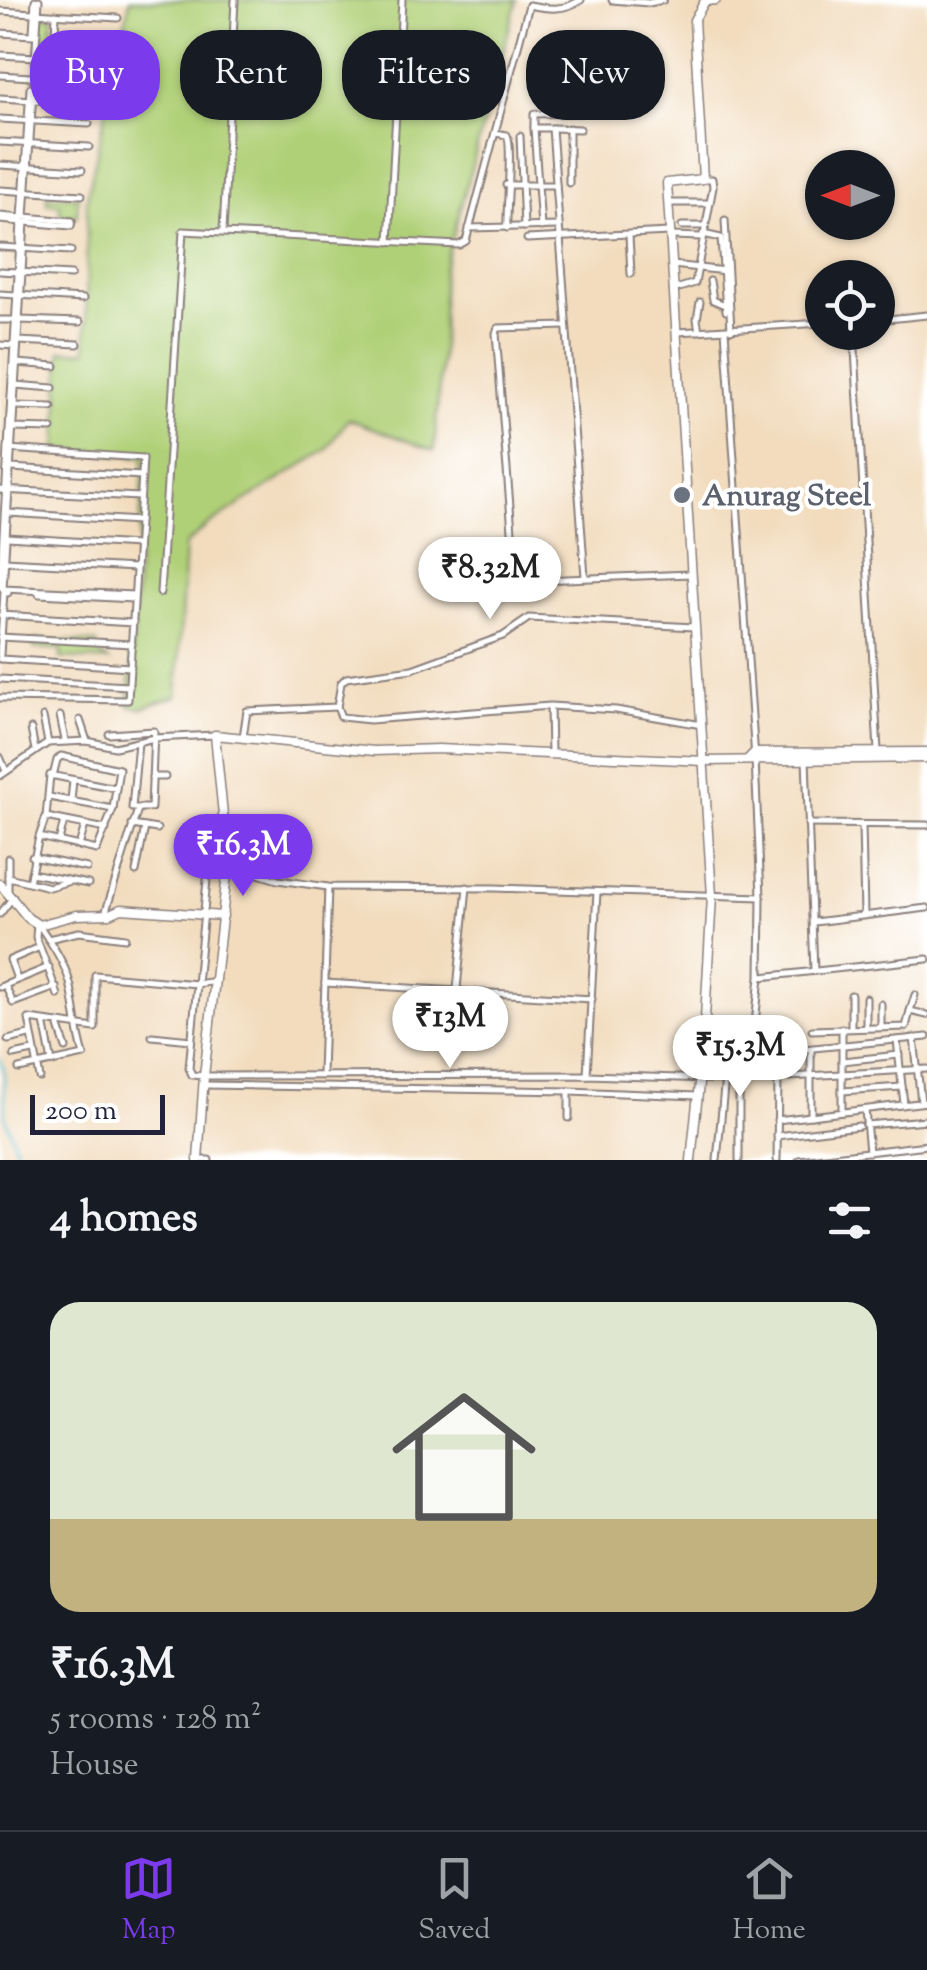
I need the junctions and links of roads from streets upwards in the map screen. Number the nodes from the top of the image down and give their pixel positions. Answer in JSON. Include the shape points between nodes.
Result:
{"nodes":[{"id":1,"x":37,"y":0,"type":"edge"},
{"id":2,"x":235,"y":0,"type":"edge"},
{"id":3,"x":402,"y":0,"type":"edge"},
{"id":4,"x":582,"y":0,"type":"edge"},
{"id":5,"x":612,"y":0,"type":"edge"},
{"id":6,"x":662,"y":0,"type":"edge"},
{"id":7,"x":716,"y":0,"type":"edge"},
{"id":8,"x":0,"y":10,"type":"edge"},
{"id":9,"x":36,"y":13,"type":"junction"},
{"id":10,"x":56,"y":14,"type":"junction"},
{"id":11,"x":118,"y":18,"type":"dead end"},
{"id":12,"x":34,"y":30,"type":"edge"},
{"id":13,"x":35,"y":30,"type":"edge"},
{"id":14,"x":55,"y":30,"type":"edge"},
{"id":15,"x":0,"y":33,"type":"edge"},
{"id":16,"x":30,"y":35,"type":"edge"},
{"id":17,"x":0,"y":55,"type":"edge"},
{"id":18,"x":30,"y":57,"type":"edge"},
{"id":19,"x":0,"y":76,"type":"edge"},
{"id":20,"x":30,"y":77,"type":"edge"},
{"id":21,"x":0,"y":98,"type":"edge"},
{"id":22,"x":30,"y":100,"type":"edge"},
{"id":23,"x":0,"y":119,"type":"edge"},
{"id":24,"x":534,"y":120,"type":"edge"},
{"id":25,"x":30,"y":121,"type":"junction"},
{"id":26,"x":90,"y":124,"type":"dead end"},
{"id":27,"x":534,"y":128,"type":"junction"},
{"id":28,"x":552,"y":128,"type":"junction"},
{"id":29,"x":569,"y":128,"type":"junction"},
{"id":30,"x":580,"y":128,"type":"dead end"},
{"id":31,"x":495,"y":133,"type":"junction"},
{"id":32,"x":520,"y":136,"type":"dead end"},
{"id":33,"x":0,"y":142,"type":"edge"},
{"id":34,"x":28,"y":143,"type":"junction"},
{"id":35,"x":89,"y":147,"type":"dead end"},
{"id":36,"x":0,"y":165,"type":"edge"},
{"id":37,"x":27,"y":167,"type":"junction"},
{"id":38,"x":82,"y":170,"type":"dead end"},
{"id":39,"x":703,"y":179,"type":"junction"},
{"id":40,"x":569,"y":183,"type":"dead end"},
{"id":41,"x":506,"y":185,"type":"junction"},
{"id":42,"x":522,"y":185,"type":"junction"},
{"id":43,"x":538,"y":185,"type":"junction"},
{"id":44,"x":556,"y":185,"type":"junction"},
{"id":45,"x":0,"y":190,"type":"edge"},
{"id":46,"x":25,"y":191,"type":"junction"},
{"id":47,"x":82,"y":195,"type":"dead end"},
{"id":48,"x":669,"y":203,"type":"junction"},
{"id":49,"x":709,"y":203,"type":"junction"},
{"id":50,"x":0,"y":218,"type":"edge"},
{"id":51,"x":23,"y":220,"type":"junction"},
{"id":52,"x":725,"y":220,"type":"dead end"},
{"id":53,"x":559,"y":226,"type":"junction"},
{"id":54,"x":682,"y":226,"type":"dead end"},
{"id":55,"x":524,"y":227,"type":"junction"},
{"id":56,"x":540,"y":227,"type":"junction"},
{"id":57,"x":469,"y":228,"type":"junction"},
{"id":58,"x":507,"y":228,"type":"junction"},
{"id":59,"x":223,"y":231,"type":"junction"},
{"id":60,"x":703,"y":232,"type":"junction"},
{"id":61,"x":629,"y":234,"type":"junction"},
{"id":62,"x":672,"y":234,"type":"junction"},
{"id":63,"x":560,"y":238,"type":"junction"},
{"id":64,"x":527,"y":239,"type":"dead end"},
{"id":65,"x":390,"y":242,"type":"junction"},
{"id":66,"x":0,"y":247,"type":"edge"},
{"id":67,"x":22,"y":248,"type":"junction"},
{"id":68,"x":72,"y":251,"type":"dead end"},
{"id":69,"x":673,"y":265,"type":"junction"},
{"id":70,"x":699,"y":267,"type":"junction"},
{"id":71,"x":0,"y":271,"type":"edge"},
{"id":72,"x":725,"y":271,"type":"junction"},
{"id":73,"x":20,"y":272,"type":"junction"},
{"id":74,"x":631,"y":274,"type":"dead end"},
{"id":75,"x":71,"y":275,"type":"dead end"},
{"id":76,"x":710,"y":281,"type":"dead end"},
{"id":77,"x":676,"y":289,"type":"junction"},
{"id":78,"x":0,"y":294,"type":"edge"},
{"id":79,"x":19,"y":295,"type":"junction"},
{"id":80,"x":83,"y":299,"type":"dead end"},
{"id":81,"x":700,"y":302,"type":"dead end"},
{"id":82,"x":727,"y":308,"type":"junction"},
{"id":83,"x":927,"y":315,"type":"edge"},
{"id":84,"x":895,"y":318,"type":"edge"},
{"id":85,"x":0,"y":320,"type":"edge"},
{"id":86,"x":17,"y":320,"type":"junction"},
{"id":87,"x":80,"y":322,"type":"dead end"},
{"id":88,"x":805,"y":324,"type":"edge"},
{"id":89,"x":566,"y":326,"type":"junction"},
{"id":90,"x":728,"y":330,"type":"junction"},
{"id":91,"x":699,"y":331,"type":"junction"},
{"id":92,"x":678,"y":332,"type":"junction"},
{"id":93,"x":16,"y":343,"type":"junction"},
{"id":94,"x":78,"y":344,"type":"dead end"},
{"id":95,"x":0,"y":345,"type":"edge"},
{"id":96,"x":855,"y":350,"type":"edge"},
{"id":97,"x":16,"y":363,"type":"junction"},
{"id":98,"x":55,"y":366,"type":"dead end"},
{"id":99,"x":0,"y":371,"type":"edge"},
{"id":100,"x":14,"y":372,"type":"junction"},
{"id":101,"x":15,"y":385,"type":"junction"},
{"id":102,"x":54,"y":388,"type":"dead end"},
{"id":103,"x":0,"y":396,"type":"edge"},
{"id":104,"x":13,"y":396,"type":"junction"},
{"id":105,"x":14,"y":406,"type":"junction"},
{"id":106,"x":52,"y":407,"type":"dead end"},
{"id":107,"x":0,"y":419,"type":"edge"},
{"id":108,"x":10,"y":420,"type":"junction"},
{"id":109,"x":13,"y":428,"type":"junction"},
{"id":110,"x":52,"y":429,"type":"dead end"},
{"id":111,"x":7,"y":446,"type":"edge"},
{"id":112,"x":6,"y":469,"type":"edge"},
{"id":113,"x":142,"y":476,"type":"junction"},
{"id":114,"x":5,"y":491,"type":"edge"},
{"id":115,"x":140,"y":497,"type":"junction"},
{"id":116,"x":4,"y":515,"type":"edge"},
{"id":117,"x":139,"y":521,"type":"junction"},
{"id":118,"x":3,"y":539,"type":"edge"},
{"id":119,"x":137,"y":545,"type":"junction"},
{"id":120,"x":2,"y":562,"type":"edge"},
{"id":121,"x":136,"y":568,"type":"junction"},
{"id":122,"x":694,"y":574,"type":"junction"},
{"id":123,"x":585,"y":577,"type":"junction"},
{"id":124,"x":1,"y":590,"type":"edge"},
{"id":125,"x":160,"y":593,"type":"dead end"},
{"id":126,"x":134,"y":597,"type":"junction"},
{"id":127,"x":1,"y":615,"type":"edge"},
{"id":128,"x":132,"y":623,"type":"junction"},
{"id":129,"x":697,"y":627,"type":"junction"},
{"id":130,"x":0,"y":637,"type":"edge"},
{"id":131,"x":132,"y":644,"type":"junction"},
{"id":132,"x":0,"y":657,"type":"edge"},
{"id":133,"x":130,"y":667,"type":"junction"},
{"id":134,"x":0,"y":679,"type":"edge"},
{"id":135,"x":129,"y":686,"type":"junction"},
{"id":136,"x":0,"y":698,"type":"edge"},
{"id":137,"x":550,"y":706,"type":"junction"},
{"id":138,"x":337,"y":707,"type":"junction"},
{"id":139,"x":43,"y":716,"type":"dead end"},
{"id":140,"x":60,"y":716,"type":"dead end"},
{"id":141,"x":80,"y":720,"type":"dead end"},
{"id":142,"x":702,"y":725,"type":"junction"},
{"id":143,"x":31,"y":729,"type":"dead end"},
{"id":144,"x":109,"y":734,"type":"dead end"},
{"id":145,"x":214,"y":735,"type":"junction"},
{"id":146,"x":243,"y":737,"type":"junction"},
{"id":147,"x":154,"y":738,"type":"junction"},
{"id":148,"x":65,"y":740,"type":"junction"},
{"id":149,"x":87,"y":741,"type":"junction"},
{"id":150,"x":138,"y":742,"type":"junction"},
{"id":151,"x":48,"y":743,"type":"junction"},
{"id":152,"x":35,"y":750,"type":"junction"},
{"id":153,"x":551,"y":754,"type":"junction"},
{"id":154,"x":806,"y":754,"type":"junction"},
{"id":155,"x":927,"y":755,"type":"edge"},
{"id":156,"x":878,"y":756,"type":"junction"},
{"id":157,"x":0,"y":757,"type":"edge"},
{"id":158,"x":753,"y":757,"type":"junction"},
{"id":159,"x":705,"y":761,"type":"junction"},
{"id":160,"x":3,"y":774,"type":"edge"},
{"id":161,"x":54,"y":776,"type":"junction"},
{"id":162,"x":165,"y":776,"type":"dead end"},
{"id":163,"x":152,"y":777,"type":"junction"},
{"id":164,"x":73,"y":780,"type":"junction"},
{"id":165,"x":116,"y":788,"type":"junction"},
{"id":166,"x":50,"y":796,"type":"junction"},
{"id":167,"x":71,"y":801,"type":"junction"},
{"id":168,"x":113,"y":809,"type":"junction"},
{"id":169,"x":138,"y":809,"type":"junction"},
{"id":170,"x":46,"y":817,"type":"junction"},
{"id":171,"x":64,"y":821,"type":"junction"},
{"id":172,"x":132,"y":824,"type":"junction"},
{"id":173,"x":808,"y":824,"type":"junction"},
{"id":174,"x":862,"y":824,"type":"junction"},
{"id":175,"x":84,"y":825,"type":"junction"},
{"id":176,"x":927,"y":825,"type":"edge"},
{"id":177,"x":145,"y":827,"type":"junction"},
{"id":178,"x":106,"y":829,"type":"junction"},
{"id":179,"x":157,"y":829,"type":"dead end"},
{"id":180,"x":38,"y":837,"type":"junction"},
{"id":181,"x":59,"y":842,"type":"junction"},
{"id":182,"x":80,"y":846,"type":"junction"},
{"id":183,"x":8,"y":858,"type":"dead end"},
{"id":184,"x":32,"y":858,"type":"junction"},
{"id":185,"x":228,"y":865,"type":"junction"},
{"id":186,"x":87,"y":868,"type":"dead end"},
{"id":187,"x":31,"y":872,"type":"junction"},
{"id":188,"x":136,"y":872,"type":"dead end"},
{"id":189,"x":8,"y":876,"type":"junction"},
{"id":190,"x":70,"y":881,"type":"junction"},
{"id":191,"x":29,"y":882,"type":"junction"},
{"id":192,"x":0,"y":884,"type":"edge"},
{"id":193,"x":88,"y":884,"type":"dead end"},
{"id":194,"x":328,"y":888,"type":"junction"},
{"id":195,"x":467,"y":888,"type":"junction"},
{"id":196,"x":597,"y":892,"type":"junction"},
{"id":197,"x":8,"y":895,"type":"edge"},
{"id":198,"x":712,"y":896,"type":"junction"},
{"id":199,"x":761,"y":897,"type":"junction"},
{"id":200,"x":927,"y":908,"type":"edge"},
{"id":201,"x":0,"y":914,"type":"edge"},
{"id":202,"x":106,"y":914,"type":"junction"},
{"id":203,"x":206,"y":914,"type":"junction"},
{"id":204,"x":864,"y":915,"type":"junction"},
{"id":205,"x":223,"y":916,"type":"junction"},
{"id":206,"x":814,"y":922,"type":"junction"},
{"id":207,"x":38,"y":924,"type":"junction"},
{"id":208,"x":125,"y":938,"type":"dead end"},
{"id":209,"x":48,"y":939,"type":"junction"},
{"id":210,"x":40,"y":947,"type":"junction"},
{"id":211,"x":927,"y":960,"type":"edge"},
{"id":212,"x":50,"y":966,"type":"junction"},
{"id":213,"x":814,"y":970,"type":"junction"},
{"id":214,"x":760,"y":977,"type":"junction"},
{"id":215,"x":17,"y":979,"type":"junction"},
{"id":216,"x":216,"y":981,"type":"junction"},
{"id":217,"x":325,"y":983,"type":"junction"},
{"id":218,"x":196,"y":984,"type":"junction"},
{"id":219,"x":2,"y":986,"type":"edge"},
{"id":220,"x":458,"y":989,"type":"junction"},
{"id":221,"x":851,"y":995,"type":"dead end"},
{"id":222,"x":915,"y":995,"type":"dead end"},
{"id":223,"x":866,"y":998,"type":"dead end"},
{"id":224,"x":592,"y":999,"type":"junction"},
{"id":225,"x":882,"y":1004,"type":"dead end"},
{"id":226,"x":910,"y":1011,"type":"junction"},
{"id":227,"x":927,"y":1015,"type":"edge"},
{"id":228,"x":44,"y":1024,"type":"junction"},
{"id":229,"x":59,"y":1025,"type":"junction"},
{"id":230,"x":75,"y":1027,"type":"junction"},
{"id":231,"x":881,"y":1027,"type":"junction"},
{"id":232,"x":906,"y":1027,"type":"junction"},
{"id":233,"x":842,"y":1028,"type":"junction"},
{"id":234,"x":851,"y":1028,"type":"junction"},
{"id":235,"x":866,"y":1028,"type":"junction"},
{"id":236,"x":812,"y":1030,"type":"dead end"},
{"id":237,"x":29,"y":1031,"type":"junction"},
{"id":238,"x":754,"y":1034,"type":"junction"},
{"id":239,"x":152,"y":1036,"type":"dead end"},
{"id":240,"x":729,"y":1036,"type":"junction"},
{"id":241,"x":927,"y":1037,"type":"edge"},
{"id":242,"x":704,"y":1038,"type":"junction"},
{"id":243,"x":914,"y":1038,"type":"junction"},
{"id":244,"x":900,"y":1039,"type":"junction"},
{"id":245,"x":8,"y":1040,"type":"dead end"},
{"id":246,"x":191,"y":1040,"type":"junction"},
{"id":247,"x":842,"y":1045,"type":"junction"},
{"id":248,"x":66,"y":1048,"type":"dead end"},
{"id":249,"x":810,"y":1048,"type":"junction"},
{"id":250,"x":33,"y":1051,"type":"junction"},
{"id":251,"x":752,"y":1054,"type":"junction"},
{"id":252,"x":14,"y":1055,"type":"dead end"},
{"id":253,"x":898,"y":1055,"type":"junction"},
{"id":254,"x":842,"y":1061,"type":"junction"},
{"id":255,"x":52,"y":1062,"type":"junction"},
{"id":256,"x":36,"y":1065,"type":"junction"},
{"id":257,"x":19,"y":1069,"type":"dead end"},
{"id":258,"x":927,"y":1069,"type":"edge"},
{"id":259,"x":916,"y":1070,"type":"junction"},
{"id":260,"x":900,"y":1071,"type":"junction"},
{"id":261,"x":322,"y":1074,"type":"junction"},
{"id":262,"x":842,"y":1074,"type":"junction"},
{"id":263,"x":588,"y":1076,"type":"junction"},
{"id":264,"x":810,"y":1076,"type":"junction"},
{"id":265,"x":40,"y":1078,"type":"dead end"},
{"id":266,"x":778,"y":1078,"type":"junction"},
{"id":267,"x":698,"y":1079,"type":"junction"},
{"id":268,"x":749,"y":1079,"type":"junction"},
{"id":269,"x":203,"y":1080,"type":"junction"},
{"id":270,"x":724,"y":1080,"type":"junction"},
{"id":271,"x":739,"y":1080,"type":"junction"},
{"id":272,"x":902,"y":1087,"type":"junction"},
{"id":273,"x":569,"y":1090,"type":"junction"},
{"id":274,"x":842,"y":1091,"type":"junction"},
{"id":275,"x":697,"y":1096,"type":"junction"},
{"id":276,"x":924,"y":1102,"type":"edge"},
{"id":277,"x":904,"y":1104,"type":"junction"},
{"id":278,"x":865,"y":1109,"type":"junction"},
{"id":279,"x":842,"y":1112,"type":"junction"},
{"id":280,"x":810,"y":1116,"type":"junction"},
{"id":281,"x":569,"y":1118,"type":"dead end"},
{"id":282,"x":777,"y":1120,"type":"junction"},
{"id":283,"x":927,"y":1120,"type":"edge"},
{"id":284,"x":862,"y":1126,"type":"junction"},
{"id":285,"x":777,"y":1136,"type":"junction"},
{"id":286,"x":927,"y":1144,"type":"edge"},
{"id":287,"x":901,"y":1148,"type":"junction"},
{"id":288,"x":869,"y":1152,"type":"junction"},
{"id":289,"x":198,"y":1160,"type":"edge"},
{"id":290,"x":210,"y":1160,"type":"edge"},
{"id":291,"x":691,"y":1160,"type":"edge"},
{"id":292,"x":717,"y":1160,"type":"edge"},
{"id":293,"x":739,"y":1160,"type":"edge"},
{"id":294,"x":777,"y":1160,"type":"edge"},
{"id":295,"x":799,"y":1160,"type":"edge"},
{"id":296,"x":903,"y":1160,"type":"edge"}],
"edges":[{"from":1,"to":9,"type":"street"},
{"from":2,"to":59,"type":"street"},
{"from":3,"to":65,"type":"street"},
{"from":4,"to":31,"type":"street","via":[[551,9],[529,5]]},
{"from":5,"to":6,"type":"street"},
{"from":7,"to":39,"type":"street","via":[[705,1],[694,20]]},
{"from":8,"to":9,"type":"street"},
{"from":9,"to":10,"type":"street"},
{"from":9,"to":12,"type":"street"},
{"from":9,"to":13,"type":"street"},
{"from":10,"to":11,"type":"street"},
{"from":10,"to":14,"type":"street"},
{"from":15,"to":16,"type":"street"},
{"from":17,"to":18,"type":"street"},
{"from":19,"to":20,"type":"street"},
{"from":21,"to":22,"type":"street"},
{"from":23,"to":25,"type":"street"},
{"from":24,"to":27,"type":"street"},
{"from":25,"to":26,"type":"street"},
{"from":25,"to":34,"type":"street"},
{"from":27,"to":28,"type":"street"},
{"from":27,"to":43,"type":"street"},
{"from":28,"to":29,"type":"street"},
{"from":28,"to":44,"type":"street"},
{"from":29,"to":30,"type":"street"},
{"from":29,"to":40,"type":"street"},
{"from":31,"to":41,"type":"street","via":[[510,138]]},
{"from":31,"to":57,"type":"street"},
{"from":32,"to":42,"type":"street"},
{"from":33,"to":34,"type":"street"},
{"from":34,"to":35,"type":"street"},
{"from":34,"to":37,"type":"street"},
{"from":36,"to":37,"type":"street"},
{"from":37,"to":38,"type":"street"},
{"from":37,"to":46,"type":"street"},
{"from":39,"to":48,"type":"street","via":[[667,182]]},
{"from":39,"to":49,"type":"street","via":[[712,178]]},
{"from":41,"to":42,"type":"street"},
{"from":41,"to":58,"type":"street"},
{"from":42,"to":43,"type":"street"},
{"from":42,"to":55,"type":"street"},
{"from":43,"to":44,"type":"street"},
{"from":43,"to":56,"type":"street"},
{"from":44,"to":53,"type":"street"},
{"from":45,"to":46,"type":"street"},
{"from":46,"to":47,"type":"street"},
{"from":46,"to":51,"type":"street"},
{"from":48,"to":49,"type":"street"},
{"from":48,"to":62,"type":"street"},
{"from":49,"to":60,"type":"street"},
{"from":50,"to":51,"type":"street"},
{"from":51,"to":51,"type":"street","via":[[74,222],[71,226]]},
{"from":51,"to":67,"type":"street"},
{"from":52,"to":72,"type":"street"},
{"from":53,"to":56,"type":"street"},
{"from":53,"to":63,"type":"street"},
{"from":54,"to":60,"type":"street"},
{"from":55,"to":56,"type":"street"},
{"from":55,"to":58,"type":"street"},
{"from":57,"to":58,"type":"street"},
{"from":57,"to":65,"type":"street","via":[[459,245]]},
{"from":59,"to":65,"type":"street"},
{"from":59,"to":125,"type":"street","via":[[183,231]]},
{"from":60,"to":62,"type":"street"},
{"from":60,"to":70,"type":"street"},
{"from":60,"to":72,"type":"street","via":[[721,238]]},
{"from":61,"to":62,"type":"street"},
{"from":61,"to":63,"type":"street"},
{"from":61,"to":74,"type":"street"},
{"from":62,"to":69,"type":"street"},
{"from":63,"to":64,"type":"street"},
{"from":63,"to":89,"type":"street"},
{"from":66,"to":67,"type":"street"},
{"from":67,"to":68,"type":"street"},
{"from":67,"to":73,"type":"street"},
{"from":69,"to":70,"type":"street"},
{"from":69,"to":77,"type":"street"},
{"from":70,"to":72,"type":"street"},
{"from":70,"to":77,"type":"street","via":[[695,283]]},
{"from":71,"to":73,"type":"street"},
{"from":72,"to":82,"type":"street"},
{"from":73,"to":75,"type":"street"},
{"from":73,"to":79,"type":"street"},
{"from":76,"to":82,"type":"street","via":[[713,300]]},
{"from":77,"to":92,"type":"street"},
{"from":78,"to":79,"type":"street"},
{"from":79,"to":80,"type":"street"},
{"from":79,"to":86,"type":"street"},
{"from":81,"to":91,"type":"street"},
{"from":82,"to":90,"type":"street"},
{"from":83,"to":84,"type":"street"},
{"from":85,"to":86,"type":"street"},
{"from":86,"to":87,"type":"street"},
{"from":86,"to":93,"type":"street"},
{"from":88,"to":90,"type":"street"},
{"from":89,"to":123,"type":"street"},
{"from":89,"to":123,"type":"street","via":[[496,333],[516,581]]},
{"from":90,"to":91,"type":"street"},
{"from":90,"to":158,"type":"street"},
{"from":91,"to":92,"type":"street"},
{"from":92,"to":122,"type":"street"},
{"from":93,"to":94,"type":"street"},
{"from":93,"to":95,"type":"street"},
{"from":93,"to":97,"type":"street"},
{"from":93,"to":100,"type":"street"},
{"from":96,"to":156,"type":"street"},
{"from":97,"to":98,"type":"street"},
{"from":97,"to":100,"type":"street"},
{"from":99,"to":100,"type":"street"},
{"from":100,"to":101,"type":"street"},
{"from":100,"to":104,"type":"street"},
{"from":101,"to":102,"type":"street"},
{"from":101,"to":104,"type":"street"},
{"from":103,"to":104,"type":"street"},
{"from":104,"to":105,"type":"street"},
{"from":104,"to":108,"type":"street"},
{"from":105,"to":106,"type":"street"},
{"from":105,"to":109,"type":"street"},
{"from":107,"to":108,"type":"street"},
{"from":108,"to":111,"type":"street"},
{"from":109,"to":110,"type":"street"},
{"from":109,"to":111,"type":"street"},
{"from":111,"to":112,"type":"street"},
{"from":111,"to":113,"type":"street","via":[[142,458]]},
{"from":112,"to":113,"type":"street"},
{"from":112,"to":114,"type":"street"},
{"from":113,"to":115,"type":"street"},
{"from":114,"to":115,"type":"street"},
{"from":114,"to":116,"type":"street"},
{"from":115,"to":117,"type":"street"},
{"from":116,"to":117,"type":"street"},
{"from":116,"to":118,"type":"street"},
{"from":117,"to":119,"type":"street"},
{"from":118,"to":119,"type":"street"},
{"from":118,"to":120,"type":"street"},
{"from":119,"to":121,"type":"street"},
{"from":120,"to":121,"type":"street"},
{"from":120,"to":124,"type":"street"},
{"from":121,"to":126,"type":"street"},
{"from":122,"to":123,"type":"street"},
{"from":122,"to":129,"type":"street"},
{"from":124,"to":126,"type":"street"},
{"from":124,"to":127,"type":"street"},
{"from":126,"to":128,"type":"street"},
{"from":127,"to":128,"type":"street"},
{"from":127,"to":130,"type":"street"},
{"from":128,"to":131,"type":"street"},
{"from":129,"to":138,"type":"street","via":[[529,618],[503,636],[412,669],[346,678]]},
{"from":129,"to":142,"type":"street"},
{"from":130,"to":131,"type":"street"},
{"from":130,"to":132,"type":"street"},
{"from":131,"to":133,"type":"street"},
{"from":132,"to":133,"type":"street"},
{"from":133,"to":135,"type":"street"},
{"from":134,"to":135,"type":"street"},
{"from":135,"to":136,"type":"street","via":[[126,702]]},
{"from":137,"to":138,"type":"street","via":[[377,721],[341,717]]},
{"from":137,"to":142,"type":"street"},
{"from":137,"to":153,"type":"street"},
{"from":138,"to":146,"type":"street","via":[[248,711]]},
{"from":139,"to":151,"type":"street"},
{"from":140,"to":148,"type":"street"},
{"from":141,"to":149,"type":"street"},
{"from":142,"to":159,"type":"street"},
{"from":143,"to":152,"type":"street"},
{"from":144,"to":147,"type":"street","via":[[150,729]]},
{"from":145,"to":146,"type":"street"},
{"from":145,"to":147,"type":"street"},
{"from":145,"to":185,"type":"street"},
{"from":146,"to":153,"type":"street","via":[[357,750]]},
{"from":147,"to":150,"type":"street"},
{"from":147,"to":163,"type":"street"},
{"from":148,"to":149,"type":"street"},
{"from":148,"to":151,"type":"street"},
{"from":149,"to":150,"type":"street"},
{"from":150,"to":169,"type":"street","via":[[132,808]]},
{"from":151,"to":152,"type":"street"},
{"from":152,"to":160,"type":"street"},
{"from":153,"to":159,"type":"street"},
{"from":154,"to":156,"type":"street"},
{"from":154,"to":158,"type":"street"},
{"from":154,"to":173,"type":"street"},
{"from":155,"to":156,"type":"street"},
{"from":157,"to":160,"type":"street"},
{"from":158,"to":159,"type":"street"},
{"from":158,"to":199,"type":"street"},
{"from":159,"to":198,"type":"street"},
{"from":161,"to":164,"type":"street"},
{"from":161,"to":165,"type":"street","via":[[62,756],[114,766],[120,772]]},
{"from":161,"to":166,"type":"street"},
{"from":162,"to":163,"type":"street"},
{"from":163,"to":169,"type":"street","via":[[151,808]]},
{"from":164,"to":165,"type":"street"},
{"from":164,"to":167,"type":"street"},
{"from":165,"to":168,"type":"street"},
{"from":166,"to":167,"type":"street"},
{"from":166,"to":170,"type":"street"},
{"from":167,"to":168,"type":"street"},
{"from":168,"to":178,"type":"street"},
{"from":169,"to":172,"type":"street"},
{"from":170,"to":171,"type":"street"},
{"from":170,"to":180,"type":"street"},
{"from":171,"to":175,"type":"street"},
{"from":171,"to":181,"type":"street"},
{"from":172,"to":177,"type":"street"},
{"from":172,"to":202,"type":"street"},
{"from":173,"to":174,"type":"street"},
{"from":173,"to":206,"type":"street"},
{"from":174,"to":176,"type":"street"},
{"from":174,"to":204,"type":"street"},
{"from":175,"to":178,"type":"street"},
{"from":175,"to":182,"type":"street"},
{"from":177,"to":179,"type":"street"},
{"from":177,"to":188,"type":"street"},
{"from":178,"to":182,"type":"street","via":[[97,850]]},
{"from":180,"to":181,"type":"street"},
{"from":180,"to":184,"type":"street"},
{"from":181,"to":182,"type":"street"},
{"from":183,"to":189,"type":"street"},
{"from":184,"to":186,"type":"street"},
{"from":184,"to":187,"type":"street"},
{"from":185,"to":194,"type":"street"},
{"from":185,"to":203,"type":"street","via":[[209,859]]},
{"from":185,"to":205,"type":"street"},
{"from":187,"to":190,"type":"street"},
{"from":187,"to":191,"type":"street"},
{"from":189,"to":191,"type":"street"},
{"from":189,"to":197,"type":"street"},
{"from":190,"to":191,"type":"street","via":[[50,887]]},
{"from":190,"to":193,"type":"street"},
{"from":192,"to":197,"type":"street"},
{"from":194,"to":195,"type":"street"},
{"from":194,"to":217,"type":"street"},
{"from":195,"to":196,"type":"street"},
{"from":195,"to":220,"type":"street"},
{"from":196,"to":198,"type":"street"},
{"from":196,"to":224,"type":"street"},
{"from":197,"to":201,"type":"street"},
{"from":197,"to":207,"type":"street"},
{"from":198,"to":199,"type":"street"},
{"from":198,"to":242,"type":"street"},
{"from":199,"to":214,"type":"street"},
{"from":200,"to":204,"type":"street"},
{"from":202,"to":203,"type":"street"},
{"from":202,"to":207,"type":"street"},
{"from":203,"to":205,"type":"street"},
{"from":203,"to":218,"type":"street"},
{"from":204,"to":206,"type":"street"},
{"from":205,"to":216,"type":"street"},
{"from":206,"to":213,"type":"street"},
{"from":207,"to":209,"type":"street"},
{"from":207,"to":210,"type":"street"},
{"from":208,"to":209,"type":"street","via":[[79,932]]},
{"from":209,"to":230,"type":"street","via":[[70,983]]},
{"from":210,"to":212,"type":"street"},
{"from":210,"to":215,"type":"street","via":[[10,960]]},
{"from":211,"to":213,"type":"street"},
{"from":212,"to":215,"type":"street"},
{"from":212,"to":219,"type":"street","via":[[57,991],[13,1004]]},
{"from":213,"to":214,"type":"street"},
{"from":214,"to":238,"type":"street"},
{"from":215,"to":219,"type":"street"},
{"from":216,"to":218,"type":"street"},
{"from":216,"to":269,"type":"street"},
{"from":217,"to":220,"type":"street"},
{"from":217,"to":261,"type":"street"},
{"from":218,"to":230,"type":"street","via":[[96,975],[95,1028]]},
{"from":218,"to":246,"type":"street"},
{"from":220,"to":224,"type":"street"},
{"from":221,"to":234,"type":"street"},
{"from":222,"to":226,"type":"street"},
{"from":223,"to":235,"type":"street"},
{"from":224,"to":263,"type":"street"},
{"from":225,"to":231,"type":"street"},
{"from":226,"to":227,"type":"street"},
{"from":226,"to":232,"type":"street"},
{"from":228,"to":229,"type":"street"},
{"from":228,"to":237,"type":"street","via":[[28,1019]]},
{"from":228,"to":255,"type":"street"},
{"from":229,"to":230,"type":"street"},
{"from":229,"to":248,"type":"street"},
{"from":230,"to":255,"type":"street","via":[[84,1055]]},
{"from":231,"to":232,"type":"street"},
{"from":231,"to":235,"type":"street"},
{"from":232,"to":244,"type":"street"},
{"from":233,"to":234,"type":"street"},
{"from":233,"to":236,"type":"street"},
{"from":233,"to":247,"type":"street"},
{"from":234,"to":235,"type":"street"},
{"from":237,"to":245,"type":"street"},
{"from":237,"to":250,"type":"street"},
{"from":238,"to":240,"type":"street"},
{"from":238,"to":251,"type":"street"},
{"from":239,"to":246,"type":"street"},
{"from":240,"to":242,"type":"street"},
{"from":240,"to":270,"type":"street"},
{"from":241,"to":243,"type":"street"},
{"from":242,"to":267,"type":"street"},
{"from":243,"to":244,"type":"street"},
{"from":243,"to":259,"type":"street"},
{"from":244,"to":247,"type":"street"},
{"from":244,"to":253,"type":"street"},
{"from":246,"to":269,"type":"street","via":[[188,1068]]},
{"from":247,"to":249,"type":"street"},
{"from":247,"to":254,"type":"street"},
{"from":249,"to":251,"type":"street"},
{"from":249,"to":264,"type":"street"},
{"from":250,"to":252,"type":"street"},
{"from":250,"to":256,"type":"street"},
{"from":251,"to":268,"type":"street"},
{"from":253,"to":254,"type":"street"},
{"from":253,"to":260,"type":"street"},
{"from":254,"to":262,"type":"street"},
{"from":255,"to":256,"type":"street"},
{"from":256,"to":257,"type":"street"},
{"from":256,"to":265,"type":"street"},
{"from":258,"to":259,"type":"street"},
{"from":259,"to":260,"type":"street"},
{"from":259,"to":276,"type":"street"},
{"from":260,"to":262,"type":"street"},
{"from":260,"to":272,"type":"street"},
{"from":261,"to":263,"type":"street"},
{"from":261,"to":269,"type":"street"},
{"from":262,"to":264,"type":"street"},
{"from":262,"to":274,"type":"street"},
{"from":263,"to":267,"type":"street"},
{"from":264,"to":266,"type":"street"},
{"from":264,"to":280,"type":"street"},
{"from":266,"to":268,"type":"street"},
{"from":266,"to":282,"type":"street"},
{"from":267,"to":270,"type":"street"},
{"from":267,"to":275,"type":"street"},
{"from":268,"to":271,"type":"street"},
{"from":269,"to":273,"type":"street"},
{"from":269,"to":289,"type":"street"},
{"from":270,"to":271,"type":"street"},
{"from":270,"to":292,"type":"street"},
{"from":271,"to":293,"type":"street"},
{"from":272,"to":274,"type":"street"},
{"from":272,"to":277,"type":"street"},
{"from":273,"to":275,"type":"street"},
{"from":273,"to":281,"type":"street"},
{"from":274,"to":279,"type":"street"},
{"from":275,"to":291,"type":"street"},
{"from":276,"to":277,"type":"street"},
{"from":277,"to":278,"type":"street"},
{"from":278,"to":279,"type":"street"},
{"from":278,"to":284,"type":"street"},
{"from":279,"to":280,"type":"street"},
{"from":280,"to":282,"type":"street"},
{"from":282,"to":285,"type":"street"},
{"from":283,"to":284,"type":"street"},
{"from":284,"to":285,"type":"street"},
{"from":284,"to":288,"type":"street"},
{"from":285,"to":294,"type":"street"},
{"from":286,"to":287,"type":"street"},
{"from":287,"to":288,"type":"street"},
{"from":287,"to":296,"type":"street"},
{"from":288,"to":295,"type":"street"},
{"from":289,"to":290,"type":"street"}]}
